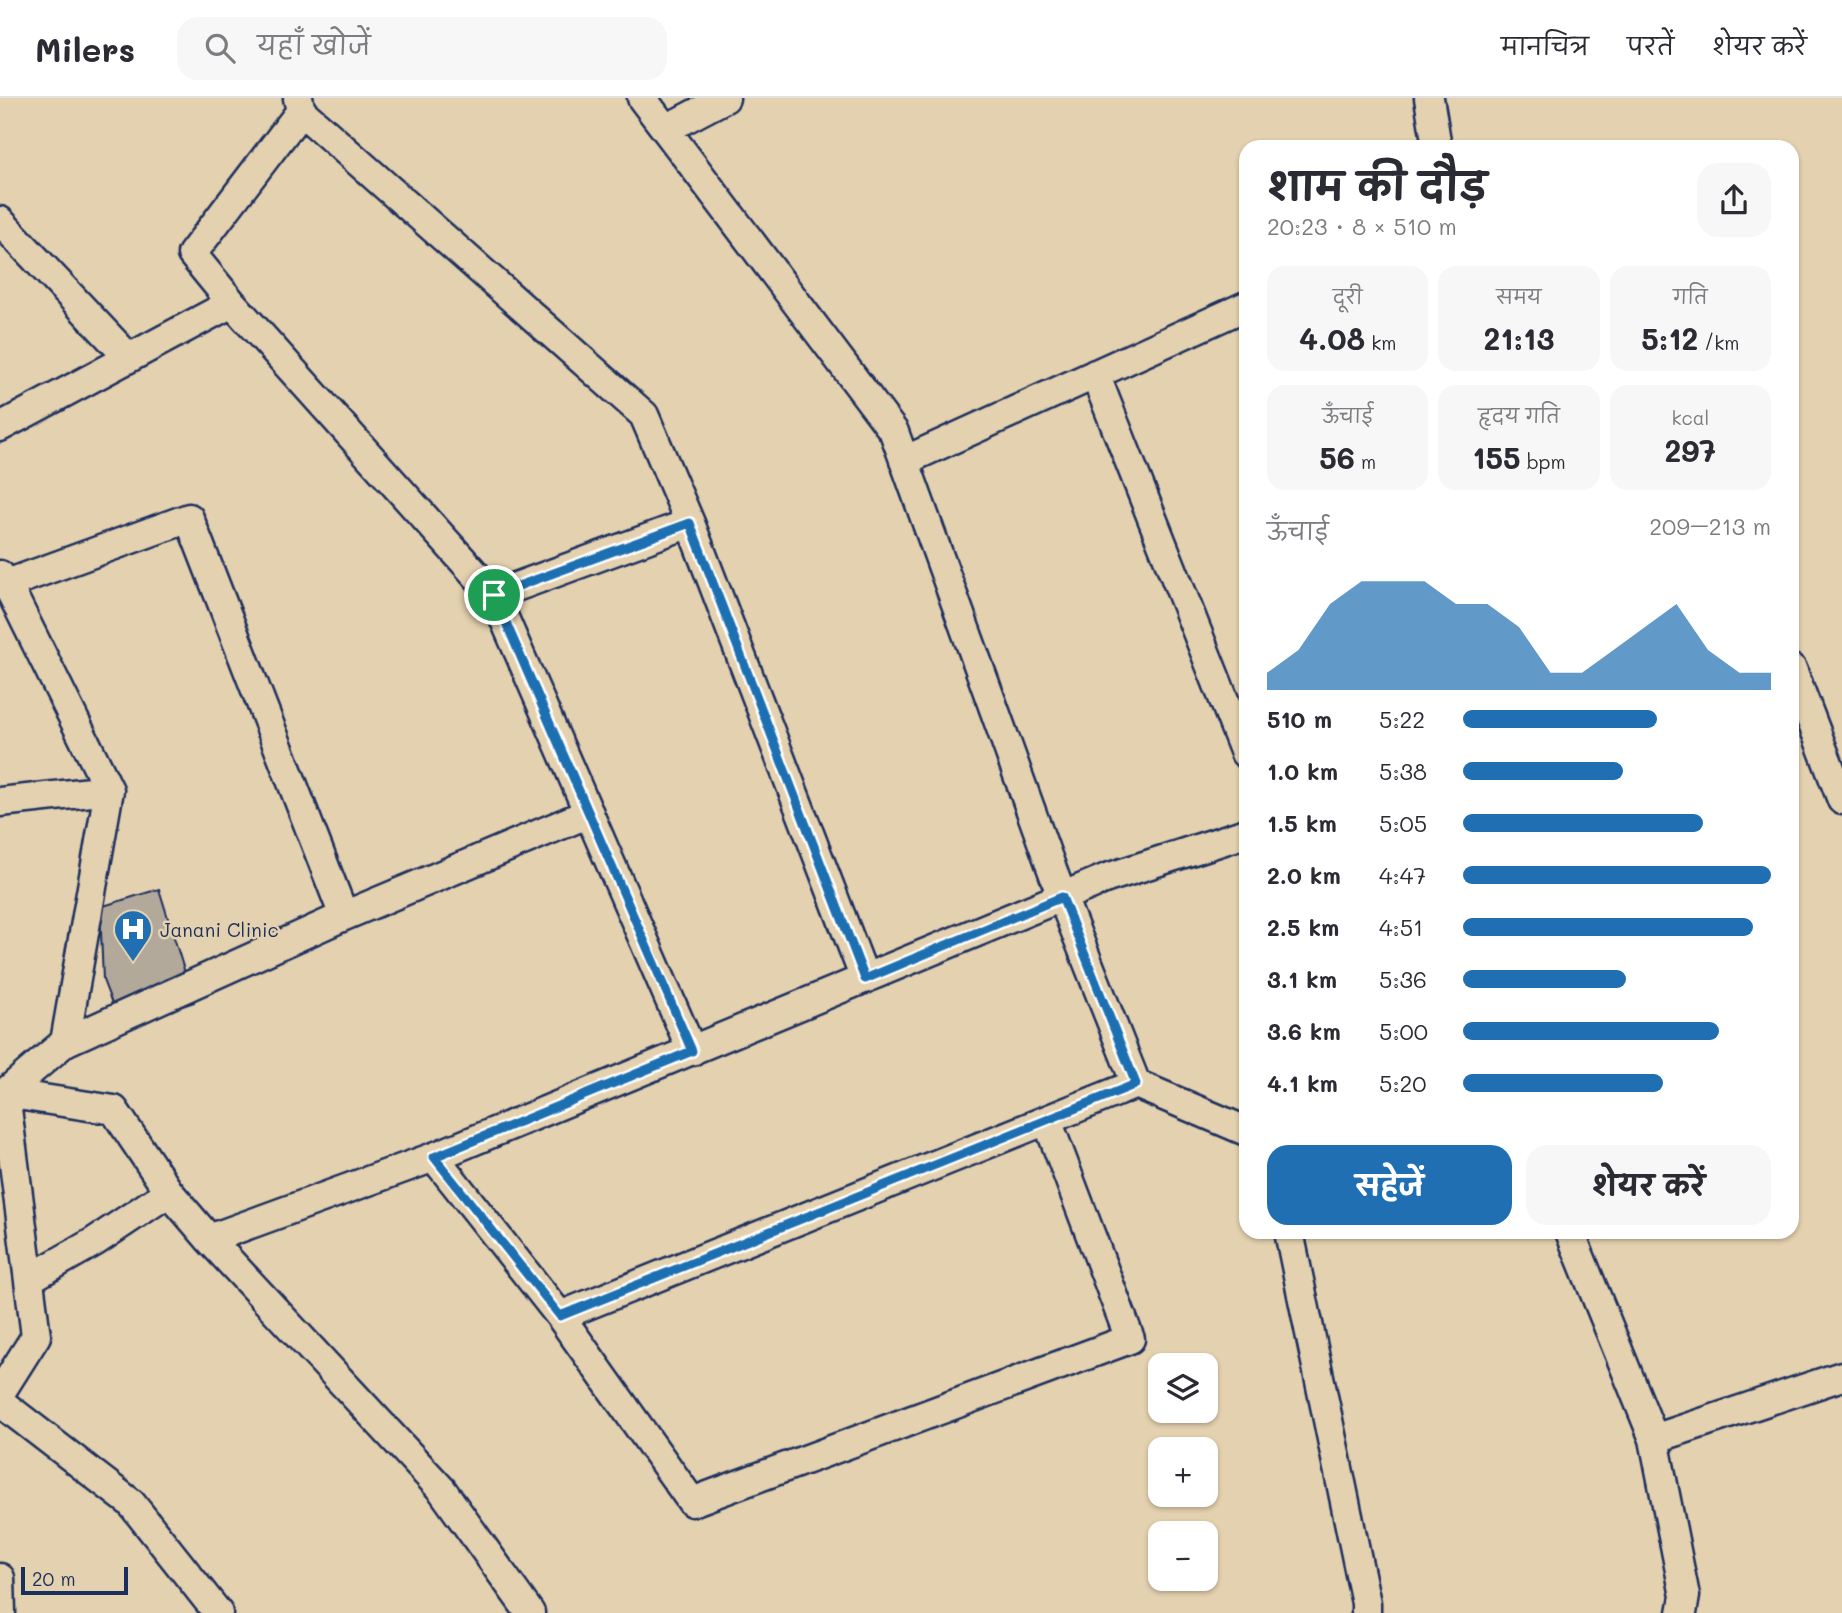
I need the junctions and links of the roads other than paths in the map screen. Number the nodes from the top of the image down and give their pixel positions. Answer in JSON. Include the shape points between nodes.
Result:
{"nodes":[{"id":1,"x":642,"y":98,"type":"edge"},
{"id":2,"x":725,"y":98,"type":"edge"},
{"id":3,"x":1429,"y":98,"type":"edge"},
{"id":4,"x":300,"y":105,"type":"edge"},
{"id":5,"x":666,"y":130,"type":"junction"},
{"id":6,"x":1436,"y":140,"type":"edge"},
{"id":7,"x":0,"y":221,"type":"edge"},
{"id":8,"x":232,"y":303,"type":"junction"},
{"id":9,"x":1239,"y":309,"type":"edge"},
{"id":10,"x":129,"y":358,"type":"junction"},
{"id":11,"x":1095,"y":374,"type":"junction"},
{"id":12,"x":0,"y":427,"type":"edge"},
{"id":13,"x":904,"y":461,"type":"junction"},
{"id":14,"x":690,"y":523,"type":"junction"},
{"id":15,"x":4,"y":580,"type":"edge"},
{"id":16,"x":494,"y":595,"type":"junction"},
{"id":17,"x":1799,"y":687,"type":"edge"},
{"id":18,"x":1239,"y":737,"type":"edge"},
{"id":19,"x":109,"y":790,"type":"junction"},
{"id":20,"x":1842,"y":800,"type":"edge"},
{"id":21,"x":0,"y":802,"type":"edge"},
{"id":22,"x":589,"y":813,"type":"junction"},
{"id":23,"x":1239,"y":835,"type":"edge"},
{"id":24,"x":1062,"y":897,"type":"junction"},
{"id":25,"x":344,"y":916,"type":"junction"},
{"id":26,"x":865,"y":979,"type":"junction"},
{"id":27,"x":65,"y":1042,"type":"junction"},
{"id":28,"x":692,"y":1051,"type":"junction"},
{"id":29,"x":1136,"y":1084,"type":"junction"},
{"id":30,"x":2,"y":1093,"type":"edge"},
{"id":31,"x":1046,"y":1120,"type":"junction"},
{"id":32,"x":1239,"y":1128,"type":"edge"},
{"id":33,"x":434,"y":1157,"type":"junction"},
{"id":34,"x":169,"y":1192,"type":"junction"},
{"id":35,"x":209,"y":1239,"type":"junction"},
{"id":36,"x":1290,"y":1239,"type":"edge"},
{"id":37,"x":1573,"y":1239,"type":"edge"},
{"id":38,"x":29,"y":1279,"type":"junction"},
{"id":39,"x":560,"y":1316,"type":"junction"},
{"id":40,"x":1842,"y":1376,"type":"edge"},
{"id":41,"x":0,"y":1393,"type":"edge"},
{"id":42,"x":0,"y":1402,"type":"edge"},
{"id":43,"x":1654,"y":1439,"type":"junction"},
{"id":44,"x":0,"y":1578,"type":"edge"},
{"id":45,"x":1,"y":1613,"type":"edge"},
{"id":46,"x":218,"y":1613,"type":"edge"},
{"id":47,"x":530,"y":1613,"type":"edge"},
{"id":48,"x":1366,"y":1613,"type":"edge"},
{"id":49,"x":1682,"y":1613,"type":"edge"}],
"edges":[{"from":1,"to":5,"type":"street"},
{"from":2,"to":5,"type":"street"},
{"from":3,"to":6,"type":"street"},
{"from":4,"to":8,"type":"street","via":[[192,254]]},
{"from":4,"to":14,"type":"street","via":[[644,415]]},
{"from":5,"to":13,"type":"street","via":[[894,432]]},
{"from":7,"to":10,"type":"street"},
{"from":8,"to":10,"type":"street"},
{"from":8,"to":16,"type":"street"},
{"from":9,"to":11,"type":"street"},
{"from":10,"to":12,"type":"street"},
{"from":11,"to":13,"type":"street"},
{"from":11,"to":18,"type":"street"},
{"from":13,"to":24,"type":"street"},
{"from":14,"to":16,"type":"street"},
{"from":14,"to":26,"type":"street"},
{"from":15,"to":19,"type":"street"},
{"from":15,"to":25,"type":"street","via":[[189,519]]},
{"from":16,"to":22,"type":"street"},
{"from":17,"to":20,"type":"street"},
{"from":19,"to":21,"type":"street"},
{"from":19,"to":27,"type":"street"},
{"from":22,"to":25,"type":"street"},
{"from":22,"to":28,"type":"street"},
{"from":23,"to":24,"type":"street"},
{"from":24,"to":26,"type":"street"},
{"from":24,"to":29,"type":"street"},
{"from":25,"to":27,"type":"street"},
{"from":26,"to":28,"type":"street"},
{"from":27,"to":30,"type":"street"},
{"from":28,"to":33,"type":"street"},
{"from":29,"to":31,"type":"street"},
{"from":29,"to":32,"type":"street"},
{"from":30,"to":34,"type":"street","via":[[114,1110]]},
{"from":30,"to":38,"type":"street"},
{"from":31,"to":39,"type":"street"},
{"from":31,"to":39,"type":"street","via":[[1130,1339],[692,1502]]},
{"from":33,"to":35,"type":"street"},
{"from":33,"to":39,"type":"street"},
{"from":34,"to":35,"type":"street"},
{"from":34,"to":38,"type":"street"},
{"from":35,"to":47,"type":"street","via":[[442,1490]]},
{"from":36,"to":48,"type":"street"},
{"from":37,"to":43,"type":"street"},
{"from":38,"to":41,"type":"street","via":[[36,1336]]},
{"from":40,"to":43,"type":"street"},
{"from":42,"to":46,"type":"street","via":[[131,1503]]},
{"from":43,"to":49,"type":"street","via":[[1685,1596]]},
{"from":44,"to":45,"type":"street"}]}
